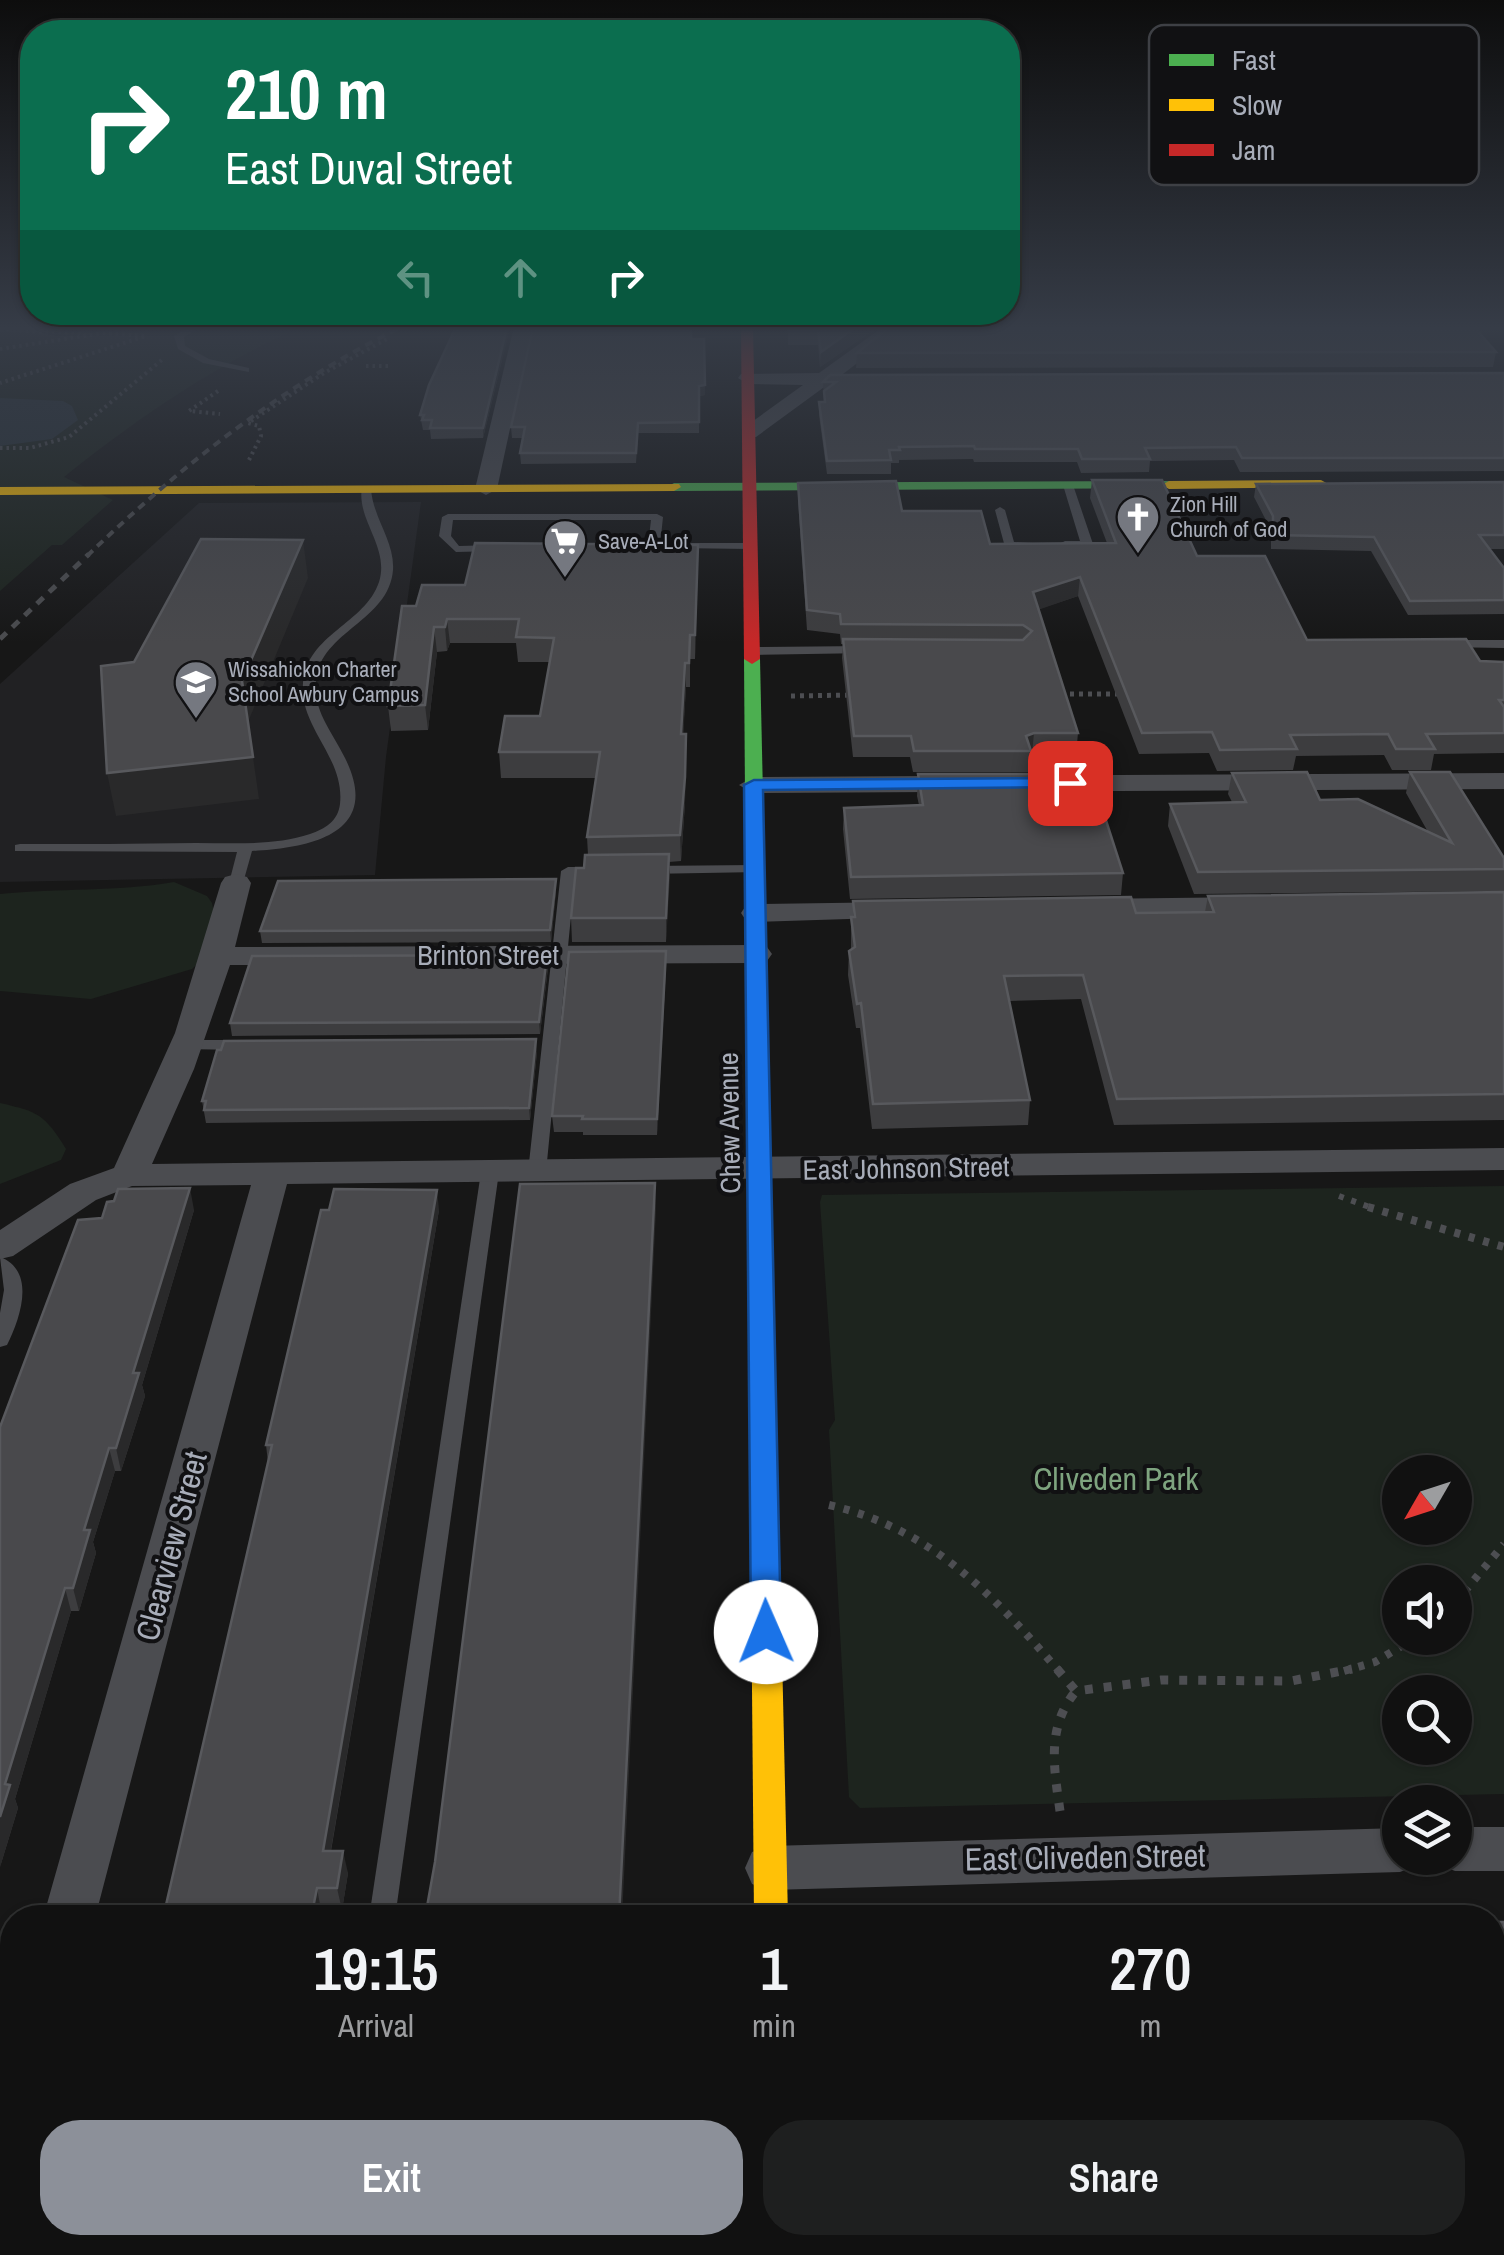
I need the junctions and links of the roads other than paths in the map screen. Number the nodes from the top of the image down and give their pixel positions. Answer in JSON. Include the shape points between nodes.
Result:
{"nodes":[{"id":1,"x":499,"y":432,"type":"edge"},
{"id":2,"x":749,"y":432,"type":"edge"},
{"id":3,"x":1068,"y":484,"type":"junction"},
{"id":4,"x":1346,"y":484,"type":"edge"},
{"id":5,"x":750,"y":487,"type":"junction"},
{"id":6,"x":454,"y":489,"type":"junction"},
{"id":7,"x":486,"y":489,"type":"junction"},
{"id":8,"x":366,"y":490,"type":"junction"},
{"id":9,"x":0,"y":491,"type":"edge"},
{"id":10,"x":1000,"y":510,"type":"dead end"},
{"id":11,"x":448,"y":517,"type":"junction"},
{"id":12,"x":634,"y":546,"type":"edge"},
{"id":13,"x":654,"y":546,"type":"junction"},
{"id":14,"x":750,"y":546,"type":"junction"},
{"id":15,"x":515,"y":548,"type":"edge"},
{"id":16,"x":1429,"y":644,"type":"edge"},
{"id":17,"x":1504,"y":644,"type":"edge"},
{"id":18,"x":889,"y":650,"type":"edge"},
{"id":19,"x":751,"y":652,"type":"junction"},
{"id":20,"x":1504,"y":781,"type":"edge"},
{"id":21,"x":754,"y":785,"type":"junction"},
{"id":22,"x":20,"y":848,"type":"dead end"},
{"id":23,"x":246,"y":848,"type":"junction"},
{"id":24,"x":755,"y":869,"type":"junction"},
{"id":25,"x":236,"y":884,"type":"joint"},
{"id":26,"x":1290,"y":906,"type":"edge"},
{"id":27,"x":1056,"y":909,"type":"edge"},
{"id":28,"x":940,"y":910,"type":"edge"},
{"id":29,"x":756,"y":913,"type":"junction"},
{"id":30,"x":561,"y":954,"type":"junction"},
{"id":31,"x":756,"y":954,"type":"junction"},
{"id":32,"x":220,"y":956,"type":"junction"},
{"id":33,"x":531,"y":1043,"type":"edge"},
{"id":34,"x":550,"y":1043,"type":"junction"},
{"id":35,"x":264,"y":1044,"type":"edge"},
{"id":36,"x":188,"y":1045,"type":"junction"},
{"id":37,"x":1504,"y":1159,"type":"edge"},
{"id":38,"x":760,"y":1170,"type":"junction"},
{"id":39,"x":490,"y":1172,"type":"junction"},
{"id":40,"x":537,"y":1172,"type":"junction"},
{"id":41,"x":272,"y":1174,"type":"junction"},
{"id":42,"x":128,"y":1175,"type":"junction"},
{"id":43,"x":0,"y":1247,"type":"edge"},
{"id":44,"x":0,"y":1263,"type":"edge"},
{"id":45,"x":0,"y":1340,"type":"edge"},
{"id":46,"x":1504,"y":1848,"type":"edge"},
{"id":47,"x":1472,"y":1849,"type":"edge"},
{"id":48,"x":1382,"y":1851,"type":"edge"},
{"id":49,"x":770,"y":1868,"type":"junction"},
{"id":50,"x":73,"y":1905,"type":"edge"},
{"id":51,"x":384,"y":1905,"type":"edge"},
{"id":52,"x":771,"y":1905,"type":"edge"}],
"edges":[{"from":1,"to":7,"type":"street"},
{"from":2,"to":5,"type":"street","name":"Chew Avenue"},
{"from":3,"to":4,"type":"street"},
{"from":3,"to":5,"type":"street"},
{"from":3,"to":10,"type":"lane","via":[[1087,544],[1009,545]]},
{"from":5,"to":7,"type":"street"},
{"from":5,"to":14,"type":"street","name":"Chew Avenue"},
{"from":6,"to":7,"type":"street"},
{"from":6,"to":8,"type":"street"},
{"from":6,"to":11,"type":"lane"},
{"from":8,"to":9,"type":"street"},
{"from":8,"to":23,"type":"lane","via":[[366,512],[384,540],[386,579],[314,658],[308,682],[310,704],[345,764],[347,812],[318,836]]},
{"from":11,"to":13,"type":"lane","via":[[657,517]]},
{"from":11,"to":15,"type":"lane","via":[[445,536],[456,549]]},
{"from":12,"to":13,"type":"lane"},
{"from":13,"to":14,"type":"lane"},
{"from":14,"to":19,"type":"street","name":"Chew Avenue"},
{"from":16,"to":17,"type":"lane"},
{"from":18,"to":19,"type":"lane"},
{"from":19,"to":21,"type":"street","name":"Chew Avenue"},
{"from":20,"to":21,"type":"street"},
{"from":21,"to":24,"type":"street","name":"Chew Avenue"},
{"from":22,"to":23,"type":"lane"},
{"from":23,"to":25,"type":"lane"},
{"from":24,"to":29,"type":"street","name":"Chew Avenue"},
{"from":24,"to":30,"type":"lane","via":[[568,871]]},
{"from":25,"to":32,"type":"street"},
{"from":26,"to":27,"type":"street"},
{"from":28,"to":29,"type":"street"},
{"from":29,"to":31,"type":"street","name":"Chew Avenue"},
{"from":30,"to":31,"type":"street","name":"Brinton Street"},
{"from":30,"to":32,"type":"street","name":"Brinton Street"},
{"from":30,"to":34,"type":"lane"},
{"from":31,"to":38,"type":"street","name":"Chew Avenue"},
{"from":32,"to":36,"type":"street"},
{"from":33,"to":34,"type":"lane"},
{"from":34,"to":40,"type":"lane"},
{"from":35,"to":36,"type":"lane"},
{"from":36,"to":42,"type":"street"},
{"from":37,"to":38,"type":"street","name":"East Johnson Street"},
{"from":38,"to":40,"type":"street","name":"East Johnson Street"},
{"from":38,"to":49,"type":"street","name":"Chew Avenue"},
{"from":39,"to":40,"type":"street","name":"East Johnson Street"},
{"from":39,"to":41,"type":"street","name":"East Johnson Street"},
{"from":39,"to":51,"type":"lane"},
{"from":41,"to":42,"type":"street","name":"East Johnson Street"},
{"from":41,"to":50,"type":"street","name":"Clearview Street"},
{"from":42,"to":43,"type":"street","via":[[83,1192]]},
{"from":44,"to":45,"type":"lane","via":[[14,1283]]},
{"from":46,"to":47,"type":"street"},
{"from":48,"to":49,"type":"street","name":"East Cliveden Street"},
{"from":49,"to":52,"type":"street","name":"Chew Avenue"}]}
